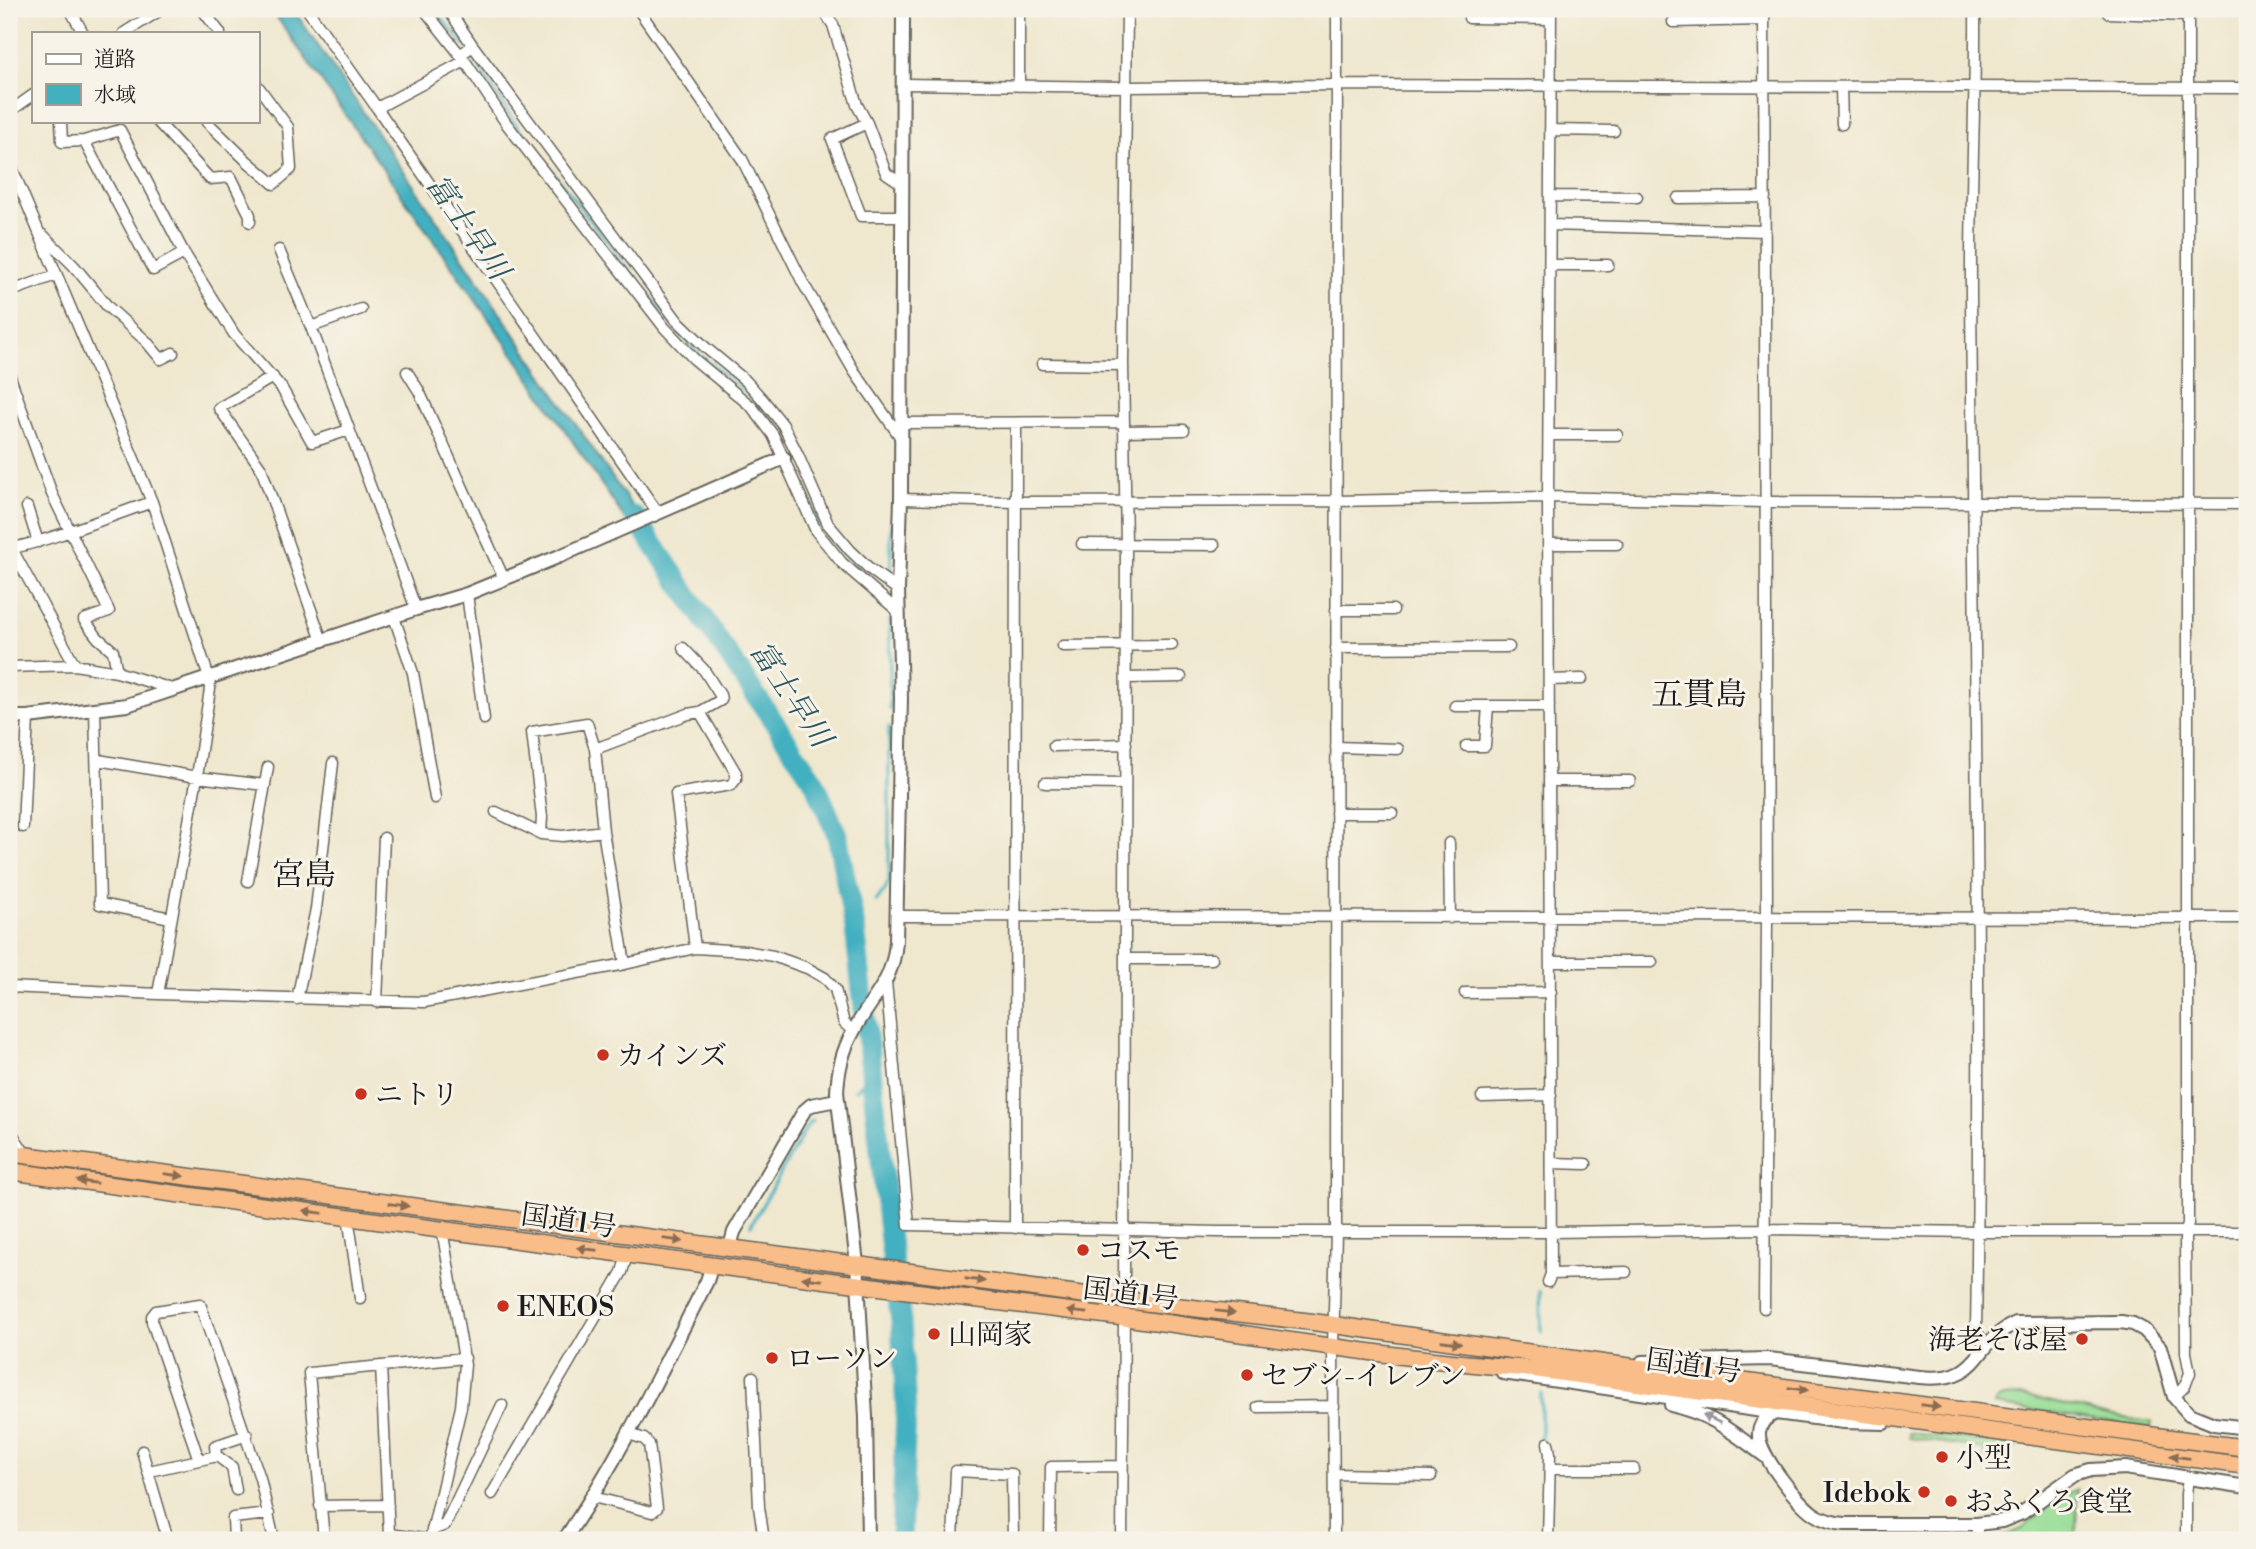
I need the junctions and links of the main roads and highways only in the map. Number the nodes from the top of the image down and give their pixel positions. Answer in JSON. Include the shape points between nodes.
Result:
{"nodes":[{"id":1,"x":9,"y":1153,"type":"edge"},
{"id":2,"x":9,"y":1171,"type":"edge"},
{"id":3,"x":2247,"y":1448,"type":"edge"},
{"id":4,"x":2247,"y":1466,"type":"edge"}],
"edges":[{"from":1,"to":3,"type":"highway","name":"国道1号","one_way":true},
{"from":4,"to":2,"type":"highway","name":"国道1号","one_way":true}]}
